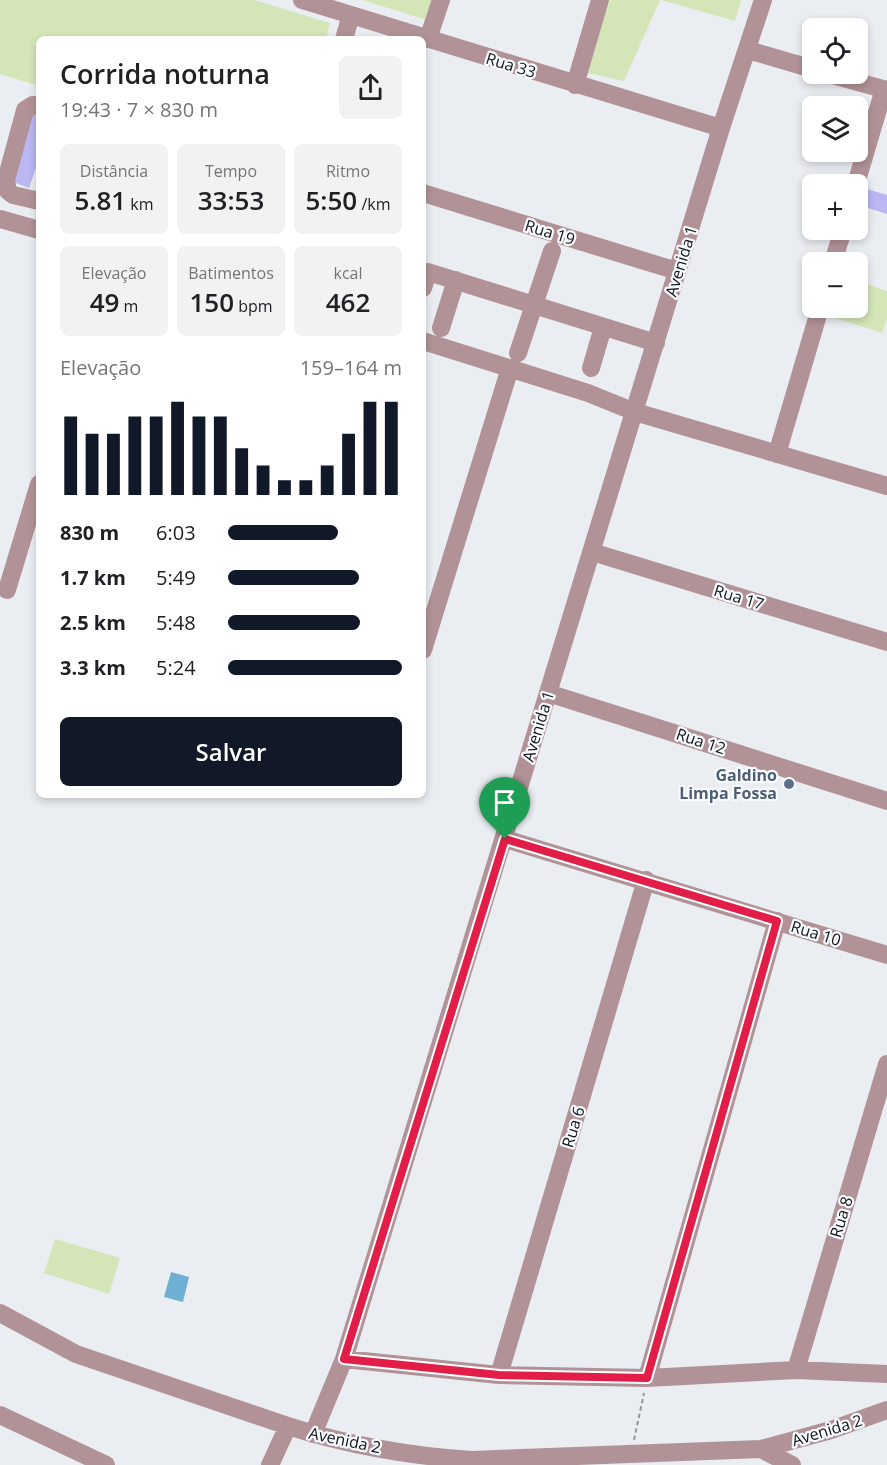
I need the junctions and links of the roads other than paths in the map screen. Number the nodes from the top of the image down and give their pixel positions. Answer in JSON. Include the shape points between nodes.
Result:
{"nodes":[{"id":1,"x":302,"y":0,"type":"edge"},
{"id":2,"x":441,"y":0,"type":"edge"},
{"id":3,"x":600,"y":0,"type":"edge"},
{"id":4,"x":763,"y":0,"type":"edge"},
{"id":5,"x":351,"y":15,"type":"junction"},
{"id":6,"x":345,"y":36,"type":"edge"},
{"id":7,"x":418,"y":36,"type":"edge"},
{"id":8,"x":428,"y":39,"type":"joint"},
{"id":9,"x":748,"y":50,"type":"junction"},
{"id":10,"x":802,"y":66,"type":"edge"},
{"id":11,"x":864,"y":84,"type":"edge"},
{"id":12,"x":575,"y":85,"type":"junction"},
{"id":13,"x":885,"y":90,"type":"edge"},
{"id":14,"x":36,"y":106,"type":"edge"},
{"id":15,"x":721,"y":128,"type":"junction"},
{"id":16,"x":859,"y":174,"type":"edge"},
{"id":17,"x":426,"y":194,"type":"edge"},
{"id":18,"x":36,"y":200,"type":"edge"},
{"id":19,"x":0,"y":219,"type":"edge"},
{"id":20,"x":36,"y":229,"type":"edge"},
{"id":21,"x":552,"y":251,"type":"dead end"},
{"id":22,"x":677,"y":271,"type":"junction"},
{"id":23,"x":426,"y":278,"type":"edge"},
{"id":24,"x":456,"y":280,"type":"junction"},
{"id":25,"x":535,"y":305,"type":"junction"},
{"id":26,"x":817,"y":318,"type":"edge"},
{"id":27,"x":603,"y":327,"type":"junction"},
{"id":28,"x":441,"y":328,"type":"dead end"},
{"id":29,"x":426,"y":342,"type":"edge"},
{"id":30,"x":656,"y":343,"type":"junction"},
{"id":31,"x":514,"y":360,"type":"junction"},
{"id":32,"x":591,"y":368,"type":"dead end"},
{"id":33,"x":635,"y":412,"type":"junction"},
{"id":34,"x":777,"y":454,"type":"junction"},
{"id":35,"x":887,"y":486,"type":"edge"},
{"id":36,"x":36,"y":494,"type":"edge"},
{"id":37,"x":592,"y":552,"type":"junction"},
{"id":38,"x":7,"y":590,"type":"dead end"},
{"id":39,"x":426,"y":640,"type":"edge"},
{"id":40,"x":887,"y":642,"type":"edge"},
{"id":41,"x":549,"y":693,"type":"junction"},
{"id":42,"x":887,"y":801,"type":"edge"},
{"id":43,"x":505,"y":839,"type":"junction"},
{"id":44,"x":646,"y":880,"type":"junction"},
{"id":45,"x":777,"y":921,"type":"junction"},
{"id":46,"x":887,"y":955,"type":"edge"},
{"id":47,"x":887,"y":1064,"type":"edge"},
{"id":48,"x":1,"y":1316,"type":"edge"},
{"id":49,"x":344,"y":1359,"type":"junction"},
{"id":50,"x":796,"y":1370,"type":"junction"},
{"id":51,"x":887,"y":1374,"type":"edge"},
{"id":52,"x":499,"y":1375,"type":"junction"},
{"id":53,"x":647,"y":1378,"type":"junction"},
{"id":54,"x":887,"y":1410,"type":"edge"},
{"id":55,"x":0,"y":1414,"type":"edge"},
{"id":56,"x":288,"y":1426,"type":"junction"},
{"id":57,"x":313,"y":1434,"type":"junction"},
{"id":58,"x":761,"y":1449,"type":"junction"},
{"id":59,"x":629,"y":1460,"type":"edge"},
{"id":60,"x":437,"y":1461,"type":"edge"},
{"id":61,"x":106,"y":1465,"type":"edge"},
{"id":62,"x":270,"y":1465,"type":"edge"},
{"id":63,"x":792,"y":1465,"type":"edge"}],
"edges":[{"from":1,"to":5,"type":"street","name":"Rua 33"},
{"from":2,"to":8,"type":"street"},
{"from":3,"to":12,"type":"street"},
{"from":4,"to":9,"type":"street","name":"Avenida 1"},
{"from":5,"to":6,"type":"street"},
{"from":5,"to":7,"type":"street","name":"Rua 33"},
{"from":8,"to":12,"type":"street","name":"Rua 33"},
{"from":9,"to":10,"type":"street"},
{"from":9,"to":15,"type":"street","name":"Avenida 1"},
{"from":11,"to":13,"type":"street"},
{"from":12,"to":15,"type":"street","name":"Rua 33"},
{"from":13,"to":16,"type":"street"},
{"from":14,"to":18,"type":"street","via":[[25,110],[6,180],[12,195]]},
{"from":15,"to":22,"type":"street","name":"Avenida 1"},
{"from":17,"to":22,"type":"street","name":"Rua 19"},
{"from":19,"to":20,"type":"street"},
{"from":21,"to":25,"type":"street"},
{"from":22,"to":30,"type":"street","name":"Avenida 1"},
{"from":23,"to":24,"type":"street","via":[[428,272]]},
{"from":24,"to":25,"type":"street"},
{"from":24,"to":28,"type":"street"},
{"from":25,"to":27,"type":"street"},
{"from":25,"to":31,"type":"street"},
{"from":26,"to":34,"type":"street"},
{"from":27,"to":30,"type":"street"},
{"from":27,"to":32,"type":"street"},
{"from":29,"to":31,"type":"street"},
{"from":30,"to":33,"type":"street","name":"Avenida 1"},
{"from":31,"to":33,"type":"street"},
{"from":31,"to":39,"type":"street"},
{"from":33,"to":34,"type":"street"},
{"from":33,"to":37,"type":"street","name":"Avenida 1"},
{"from":34,"to":35,"type":"street"},
{"from":36,"to":38,"type":"street"},
{"from":37,"to":40,"type":"street","name":"Rua 17"},
{"from":37,"to":41,"type":"street","name":"Avenida 1"},
{"from":41,"to":42,"type":"street","name":"Rua 12"},
{"from":41,"to":43,"type":"street","name":"Avenida 1"},
{"from":43,"to":44,"type":"street","name":"Rua 10"},
{"from":43,"to":49,"type":"street","name":"Avenida 1"},
{"from":44,"to":45,"type":"street","name":"Rua 10"},
{"from":44,"to":52,"type":"street","name":"Rua 6"},
{"from":45,"to":46,"type":"street","name":"Rua 10"},
{"from":45,"to":53,"type":"street"},
{"from":47,"to":50,"type":"street","name":"Rua 8"},
{"from":48,"to":56,"type":"street","name":"Avenida 2","via":[[76,1354]]},
{"from":49,"to":52,"type":"street"},
{"from":49,"to":57,"type":"street","name":"Avenida 1"},
{"from":50,"to":51,"type":"street"},
{"from":50,"to":53,"type":"street"},
{"from":52,"to":53,"type":"street"},
{"from":54,"to":58,"type":"street","name":"Avenida 2"},
{"from":55,"to":61,"type":"street"},
{"from":56,"to":57,"type":"street","name":"Avenida 2"},
{"from":56,"to":62,"type":"street"},
{"from":57,"to":60,"type":"street","name":"Avenida 2"},
{"from":58,"to":59,"type":"street","name":"Avenida 2"},
{"from":58,"to":63,"type":"street"},
{"from":59,"to":60,"type":"street","name":"Avenida 2"}]}
